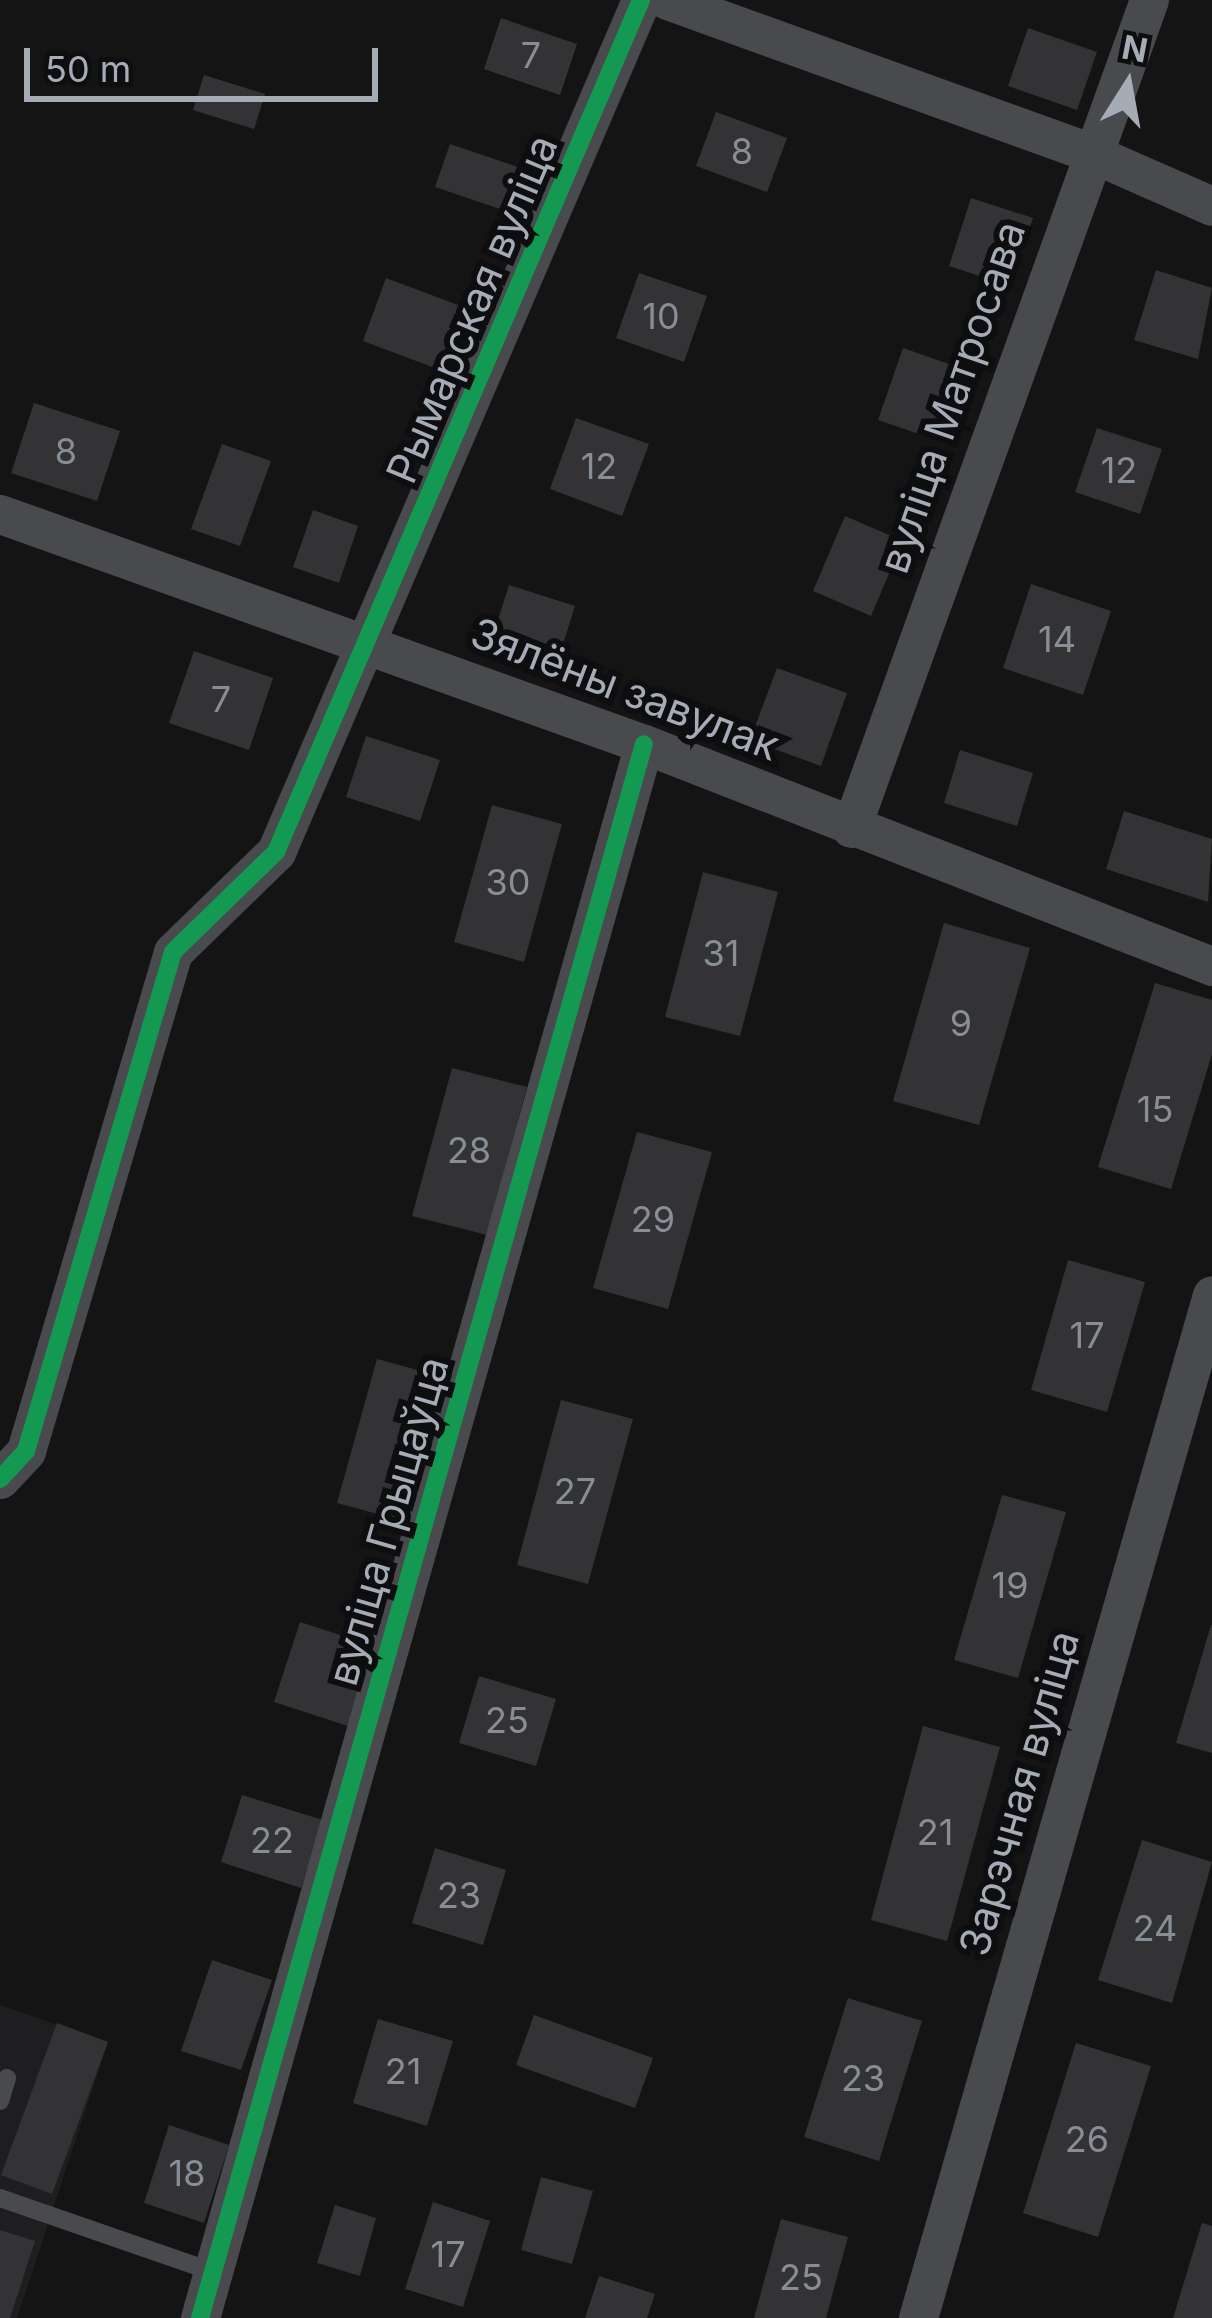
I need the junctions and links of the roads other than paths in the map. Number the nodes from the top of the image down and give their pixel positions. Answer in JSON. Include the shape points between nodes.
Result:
{"nodes":[{"id":1,"x":641,"y":0,"type":"edge"},
{"id":2,"x":668,"y":0,"type":"edge"},
{"id":3,"x":1149,"y":0,"type":"edge"},
{"id":4,"x":1090,"y":152,"type":"junction"},
{"id":5,"x":1212,"y":206,"type":"edge"},
{"id":6,"x":0,"y":514,"type":"edge"},
{"id":7,"x":369,"y":645,"type":"junction"},
{"id":8,"x":644,"y":743,"type":"junction"},
{"id":9,"x":851,"y":828,"type":"junction"},
{"id":10,"x":1212,"y":966,"type":"edge"},
{"id":11,"x":1212,"y":1295,"type":"edge"},
{"id":12,"x":0,"y":1479,"type":"edge"},
{"id":13,"x":7,"y":2078,"type":"dead end"},
{"id":14,"x":0,"y":2101,"type":"edge"},
{"id":15,"x":0,"y":2198,"type":"edge"},
{"id":16,"x":214,"y":2272,"type":"junction"},
{"id":17,"x":204,"y":2317,"type":"edge"},
{"id":18,"x":919,"y":2318,"type":"edge"}],
"edges":[{"from":1,"to":7,"type":"street","name":"Рымарская вуліца"},
{"from":2,"to":4,"type":"street"},
{"from":3,"to":4,"type":"street","name":"вуліца Матросава"},
{"from":4,"to":5,"type":"street"},
{"from":4,"to":9,"type":"street","name":"вуліца Матросава"},
{"from":6,"to":7,"type":"street","name":"Зялёны завулак"},
{"from":7,"to":8,"type":"street","name":"Зялёны завулак"},
{"from":7,"to":12,"type":"street","name":"Рымарская вуліца","via":[[276,852],[173,952],[26,1451]]},
{"from":8,"to":9,"type":"street","name":"Зялёны завулак"},
{"from":8,"to":16,"type":"street","name":"вуліца Грыцаўца"},
{"from":9,"to":10,"type":"street","name":"Зялёны завулак"},
{"from":11,"to":18,"type":"street","name":"Зарэчная вуліца"},
{"from":13,"to":14,"type":"lane"},
{"from":15,"to":16,"type":"lane"},
{"from":16,"to":17,"type":"street","name":"вуліца Грыцаўца"}]}
